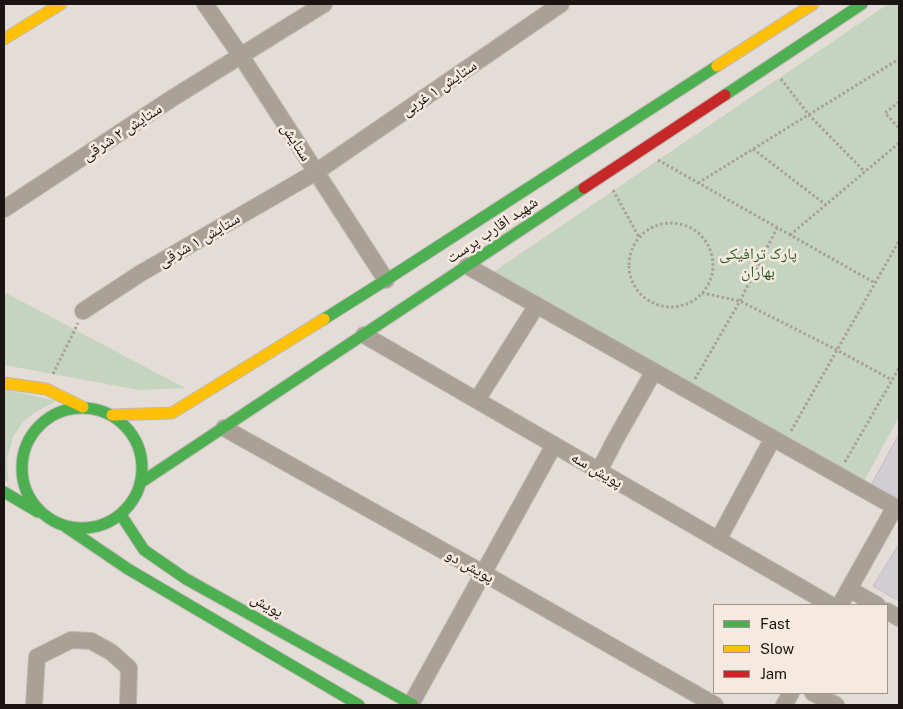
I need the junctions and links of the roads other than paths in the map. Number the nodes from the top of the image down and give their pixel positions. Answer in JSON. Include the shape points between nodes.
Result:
{"nodes":[{"id":1,"x":61,"y":4,"type":"edge"},
{"id":2,"x":206,"y":4,"type":"edge"},
{"id":3,"x":324,"y":4,"type":"edge"},
{"id":4,"x":561,"y":4,"type":"edge"},
{"id":5,"x":813,"y":4,"type":"edge"},
{"id":6,"x":862,"y":4,"type":"edge"},
{"id":7,"x":4,"y":39,"type":"edge"},
{"id":8,"x":241,"y":56,"type":"junction"},
{"id":9,"x":316,"y":172,"type":"junction"},
{"id":10,"x":4,"y":209,"type":"edge"},
{"id":11,"x":467,"y":266,"type":"junction"},
{"id":12,"x":388,"y":284,"type":"junction"},
{"id":13,"x":537,"y":305,"type":"junction"},
{"id":14,"x":83,"y":311,"type":"road end"},
{"id":15,"x":364,"y":335,"type":"junction"},
{"id":16,"x":654,"y":371,"type":"junction"},
{"id":17,"x":4,"y":383,"type":"edge"},
{"id":18,"x":477,"y":400,"type":"junction"},
{"id":19,"x":83,"y":407,"type":"junction"},
{"id":20,"x":112,"y":415,"type":"junction"},
{"id":21,"x":224,"y":428,"type":"junction"},
{"id":22,"x":778,"y":441,"type":"junction"},
{"id":23,"x":554,"y":445,"type":"junction"},
{"id":24,"x":600,"y":471,"type":"junction"},
{"id":25,"x":140,"y":483,"type":"junction"},
{"id":26,"x":4,"y":492,"type":"edge"},
{"id":27,"x":41,"y":513,"type":"junction"},
{"id":28,"x":121,"y":514,"type":"junction"},
{"id":29,"x":65,"y":527,"type":"junction"},
{"id":30,"x":718,"y":540,"type":"junction"},
{"id":31,"x":483,"y":573,"type":"junction"},
{"id":32,"x":849,"y":589,"type":"junction"},
{"id":33,"x":829,"y":604,"type":"edge"},
{"id":34,"x":841,"y":604,"type":"edge"},
{"id":35,"x":875,"y":604,"type":"edge"},
{"id":36,"x":888,"y":612,"type":"edge"},
{"id":37,"x":899,"y":618,"type":"edge"},
{"id":38,"x":790,"y":694,"type":"edge"},
{"id":39,"x":816,"y":694,"type":"edge"},
{"id":40,"x":34,"y":705,"type":"edge"},
{"id":41,"x":128,"y":705,"type":"edge"},
{"id":42,"x":359,"y":705,"type":"edge"},
{"id":43,"x":412,"y":705,"type":"edge"},
{"id":44,"x":715,"y":705,"type":"edge"},
{"id":45,"x":784,"y":705,"type":"edge"},
{"id":46,"x":836,"y":705,"type":"edge"}],
"edges":[{"from":1,"to":7,"type":"main road"},
{"from":2,"to":8,"type":"street","name":"ستایش"},
{"from":3,"to":8,"type":"street","name":"ستایش ۲ شرقی"},
{"from":4,"to":9,"type":"street","name":"ستایش ۱ غربی"},
{"from":5,"to":12,"type":"main road","name":"شهید اقارب پرست"},
{"from":6,"to":11,"type":"main road","name":"شهید اقارب پرست"},
{"from":8,"to":9,"type":"street","name":"ستایش"},
{"from":8,"to":10,"type":"street","name":"ستایش ۲ شرقی"},
{"from":9,"to":12,"type":"street","name":"ستایش"},
{"from":9,"to":14,"type":"street","name":"ستایش ۱ شرقی","via":[[149,268]]},
{"from":11,"to":13,"type":"street"},
{"from":11,"to":15,"type":"main road","name":"شهید اقارب پرست","via":[[402,305]]},
{"from":12,"to":20,"type":"main road","name":"شهید اقارب پرست","via":[[172,413]]},
{"from":13,"to":16,"type":"street"},
{"from":13,"to":18,"type":"street"},
{"from":15,"to":18,"type":"street","name":"پویش سه"},
{"from":15,"to":21,"type":"main road","name":"شهید اقارب پرست"},
{"from":16,"to":22,"type":"street"},
{"from":16,"to":24,"type":"street"},
{"from":17,"to":19,"type":"main road","via":[[46,389]]},
{"from":18,"to":23,"type":"street","name":"پویش سه"},
{"from":19,"to":20,"type":"main road"},
{"from":19,"to":27,"type":"main road","via":[[62,410],[44,420],[30,436],[22,455],[22,476],[28,496]]},
{"from":20,"to":25,"type":"main road","via":[[132,433],[142,457]]},
{"from":21,"to":25,"type":"main road","name":"شهید اقارب پرست"},
{"from":21,"to":31,"type":"street","name":"پویش دو"},
{"from":22,"to":30,"type":"street"},
{"from":22,"to":32,"type":"street","via":[[895,507]]},
{"from":23,"to":24,"type":"street","name":"پویش سه"},
{"from":23,"to":31,"type":"street"},
{"from":24,"to":30,"type":"street","name":"پویش سه"},
{"from":25,"to":28,"type":"main road","via":[[133,500]]},
{"from":26,"to":27,"type":"main road"},
{"from":27,"to":29,"type":"main road"},
{"from":28,"to":29,"type":"main road","via":[[104,525],[85,529]]},
{"from":28,"to":43,"type":"main road","name":"پویش","via":[[144,550],[186,579]]},
{"from":29,"to":42,"type":"main road"},
{"from":30,"to":33,"type":"street","name":"پویش سه"},
{"from":31,"to":43,"type":"street"},
{"from":31,"to":44,"type":"street","name":"پویش دو"},
{"from":32,"to":34,"type":"street"},
{"from":32,"to":35,"type":"street"},
{"from":36,"to":37,"type":"street"},
{"from":38,"to":45,"type":"street"},
{"from":39,"to":46,"type":"street"},
{"from":40,"to":41,"type":"street","via":[[37,657],[71,640],[91,641],[111,652],[129,668]]}]}
